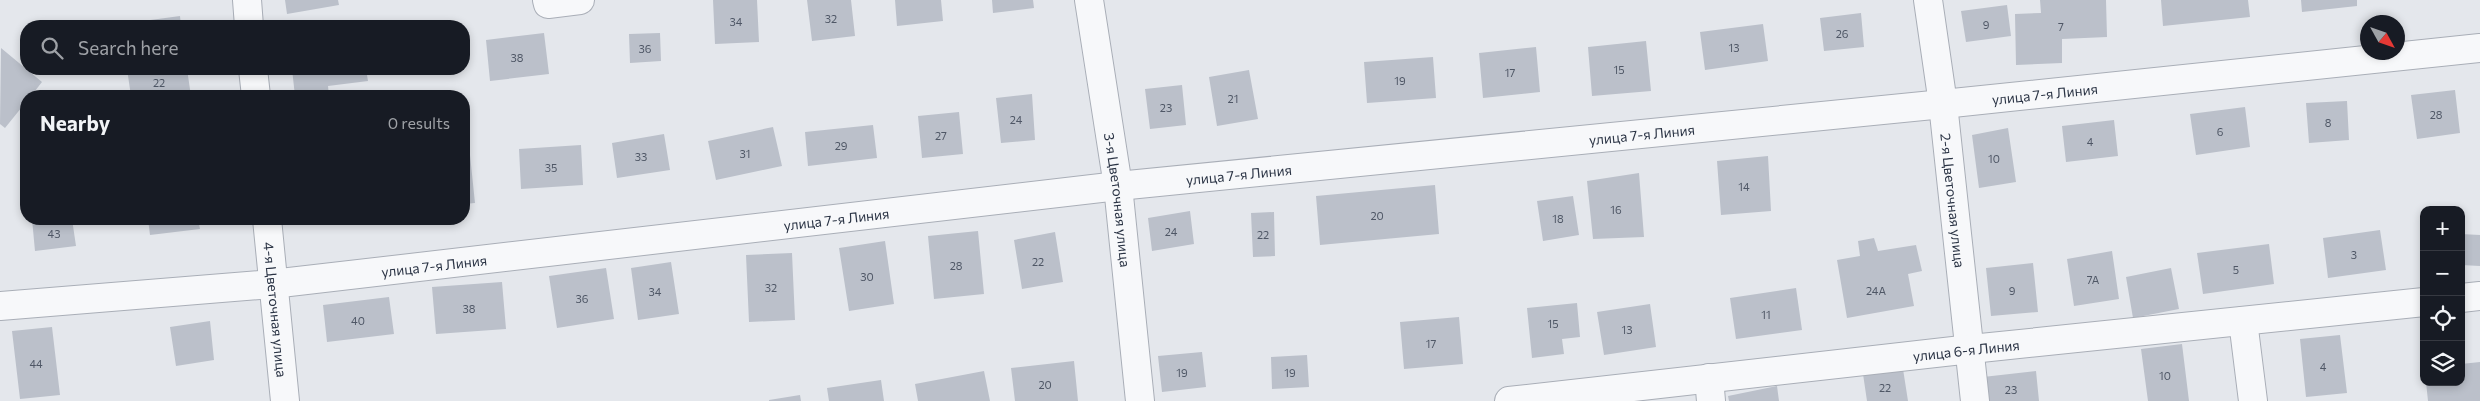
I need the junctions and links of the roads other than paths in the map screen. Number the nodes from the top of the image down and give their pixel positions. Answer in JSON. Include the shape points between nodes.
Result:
{"nodes":[{"id":1,"x":247,"y":0,"type":"edge"},
{"id":2,"x":580,"y":0,"type":"edge"},
{"id":3,"x":1089,"y":0,"type":"edge"},
{"id":4,"x":1928,"y":0,"type":"edge"},
{"id":5,"x":547,"y":2,"type":"edge"},
{"id":6,"x":249,"y":20,"type":"edge"},
{"id":7,"x":2480,"y":48,"type":"edge"},
{"id":8,"x":254,"y":75,"type":"edge"},
{"id":9,"x":255,"y":90,"type":"edge"},
{"id":10,"x":1942,"y":104,"type":"junction"},
{"id":11,"x":1118,"y":186,"type":"junction"},
{"id":12,"x":267,"y":225,"type":"edge"},
{"id":13,"x":272,"y":284,"type":"junction"},
{"id":14,"x":2480,"y":296,"type":"edge"},
{"id":15,"x":2465,"y":298,"type":"edge"},
{"id":16,"x":2420,"y":302,"type":"edge"},
{"id":17,"x":0,"y":306,"type":"edge"},
{"id":18,"x":2243,"y":320,"type":"junction"},
{"id":19,"x":1971,"y":349,"type":"junction"},
{"id":20,"x":1710,"y":390,"type":"edge"},
{"id":21,"x":285,"y":401,"type":"edge"},
{"id":22,"x":1140,"y":401,"type":"edge"},
{"id":23,"x":1509,"y":401,"type":"edge"},
{"id":24,"x":1975,"y":401,"type":"edge"},
{"id":25,"x":2253,"y":401,"type":"edge"}],
"edges":[{"from":1,"to":6,"type":"street"},
{"from":2,"to":5,"type":"street"},
{"from":3,"to":11,"type":"street","name":"3-я Цветочная улица"},
{"from":4,"to":10,"type":"street","name":"2-я Цветочная улица"},
{"from":7,"to":10,"type":"street","name":"улица 7-я Линия"},
{"from":8,"to":9,"type":"street"},
{"from":10,"to":11,"type":"street","name":"улица 7-я Линия"},
{"from":10,"to":19,"type":"street","name":"2-я Цветочная улица"},
{"from":11,"to":13,"type":"street","name":"улица 7-я Линия"},
{"from":11,"to":22,"type":"street","name":"3-я Цветочная улица"},
{"from":12,"to":13,"type":"street","name":"4-я Цветочная улица"},
{"from":13,"to":17,"type":"street","name":"улица 7-я Линия"},
{"from":13,"to":21,"type":"street","name":"4-я Цветочная улица"},
{"from":14,"to":15,"type":"street"},
{"from":16,"to":18,"type":"street","name":"улица 6-я Линия"},
{"from":18,"to":19,"type":"street","name":"улица 6-я Линия"},
{"from":18,"to":25,"type":"street"},
{"from":19,"to":20,"type":"street","name":"улица 6-я Линия"},
{"from":19,"to":24,"type":"street","name":"2-я Цветочная улица"},
{"from":20,"to":23,"type":"street","name":"улица 6-я Линия"}]}
